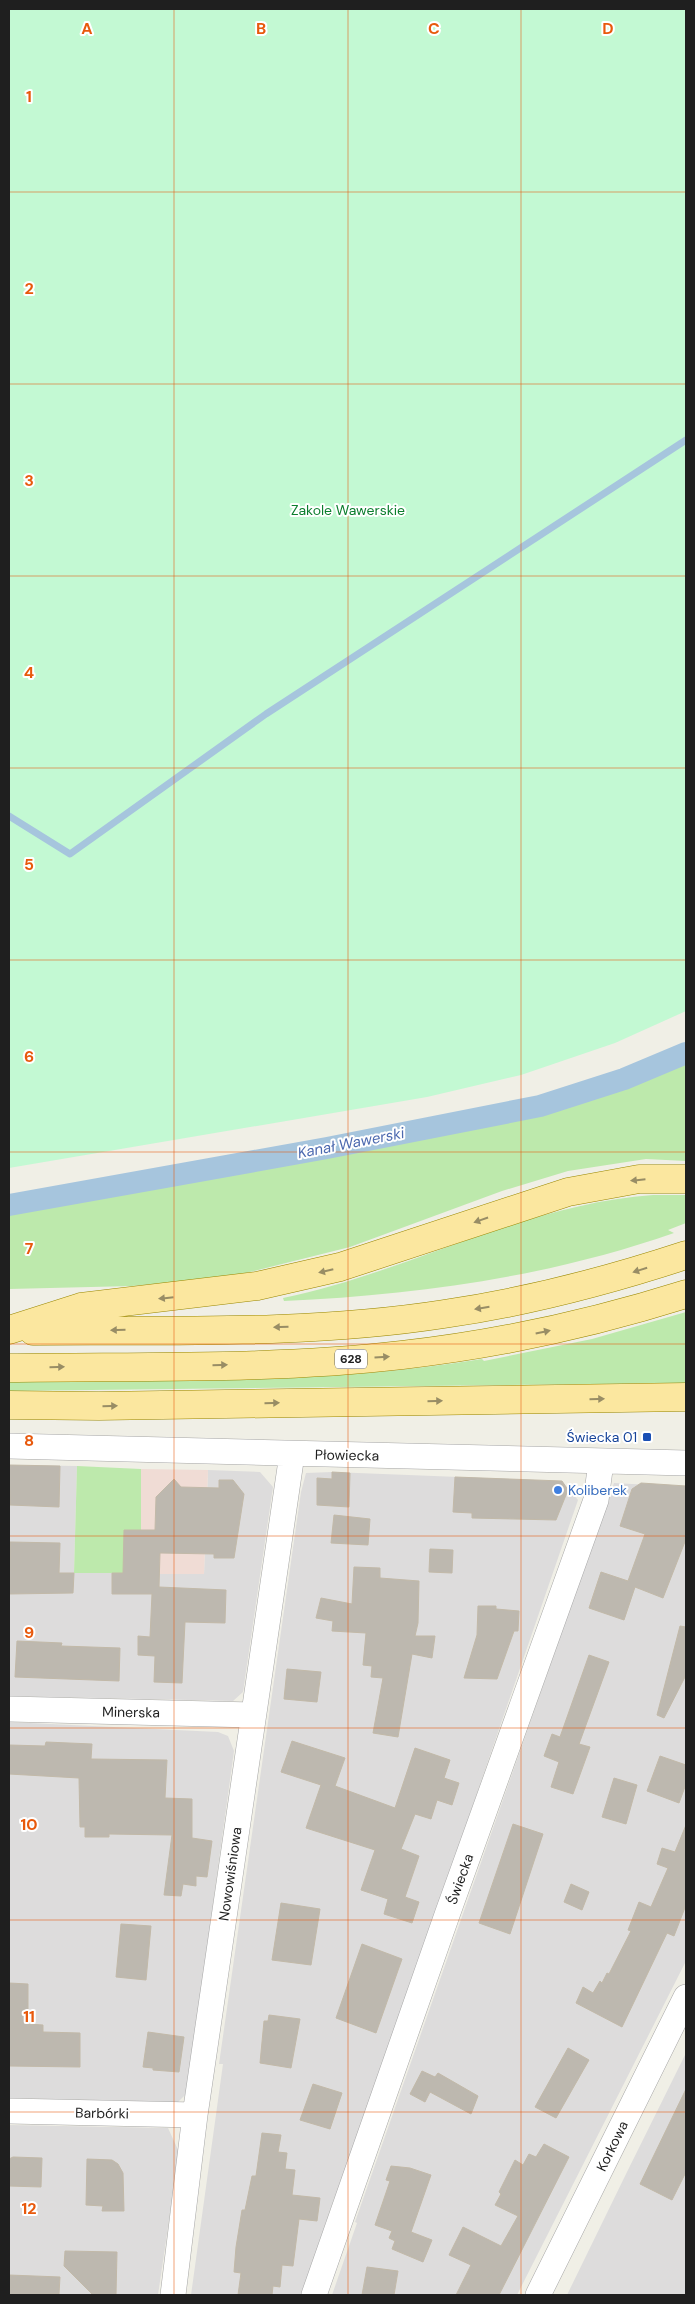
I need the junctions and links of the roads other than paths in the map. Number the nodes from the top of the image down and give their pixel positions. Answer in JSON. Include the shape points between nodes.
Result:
{"nodes":[{"id":1,"x":686,"y":1179,"type":"edge"},
{"id":2,"x":686,"y":1255,"type":"edge"},
{"id":3,"x":686,"y":1294,"type":"edge"},
{"id":4,"x":9,"y":1331,"type":"edge"},
{"id":5,"x":9,"y":1368,"type":"edge"},
{"id":6,"x":686,"y":1397,"type":"edge"},
{"id":7,"x":9,"y":1405,"type":"edge"},
{"id":8,"x":9,"y":1446,"type":"edge"},
{"id":9,"x":292,"y":1454,"type":"junction"},
{"id":10,"x":602,"y":1462,"type":"junction"},
{"id":11,"x":686,"y":1463,"type":"edge"},
{"id":12,"x":9,"y":1708,"type":"edge"},
{"id":13,"x":253,"y":1715,"type":"junction"},
{"id":14,"x":686,"y":1997,"type":"edge"},
{"id":15,"x":9,"y":2111,"type":"edge"},
{"id":16,"x":195,"y":2115,"type":"junction"},
{"id":17,"x":173,"y":2295,"type":"edge"},
{"id":18,"x":314,"y":2295,"type":"edge"},
{"id":19,"x":538,"y":2295,"type":"edge"}],
"edges":[{"from":1,"to":4,"type":"main road","one_way":true,"via":[[639,1179],[568,1192],[340,1267],[257,1286],[80,1307]]},
{"from":2,"to":4,"type":"main road","one_way":true,"via":[[549,1294],[413,1318],[329,1326]]},
{"from":5,"to":3,"type":"main road","number":"628","one_way":true,"via":[[301,1363],[401,1355],[549,1331]]},
{"from":7,"to":6,"type":"main road","one_way":true},
{"from":8,"to":9,"type":"street","name":"Płowiecka"},
{"from":9,"to":10,"type":"street","name":"Płowiecka"},
{"from":9,"to":13,"type":"street","name":"Nowowiśniowa"},
{"from":10,"to":11,"type":"street","name":"Płowiecka"},
{"from":10,"to":18,"type":"street","name":"Świecka","via":[[596,1500]]},
{"from":12,"to":13,"type":"street","name":"Minerska"},
{"from":13,"to":16,"type":"street","name":"Nowowiśniowa"},
{"from":14,"to":19,"type":"street","name":"Korkowa"},
{"from":15,"to":16,"type":"street","name":"Barbórki"},
{"from":16,"to":17,"type":"street","name":"Nowowiśniowa"}]}
